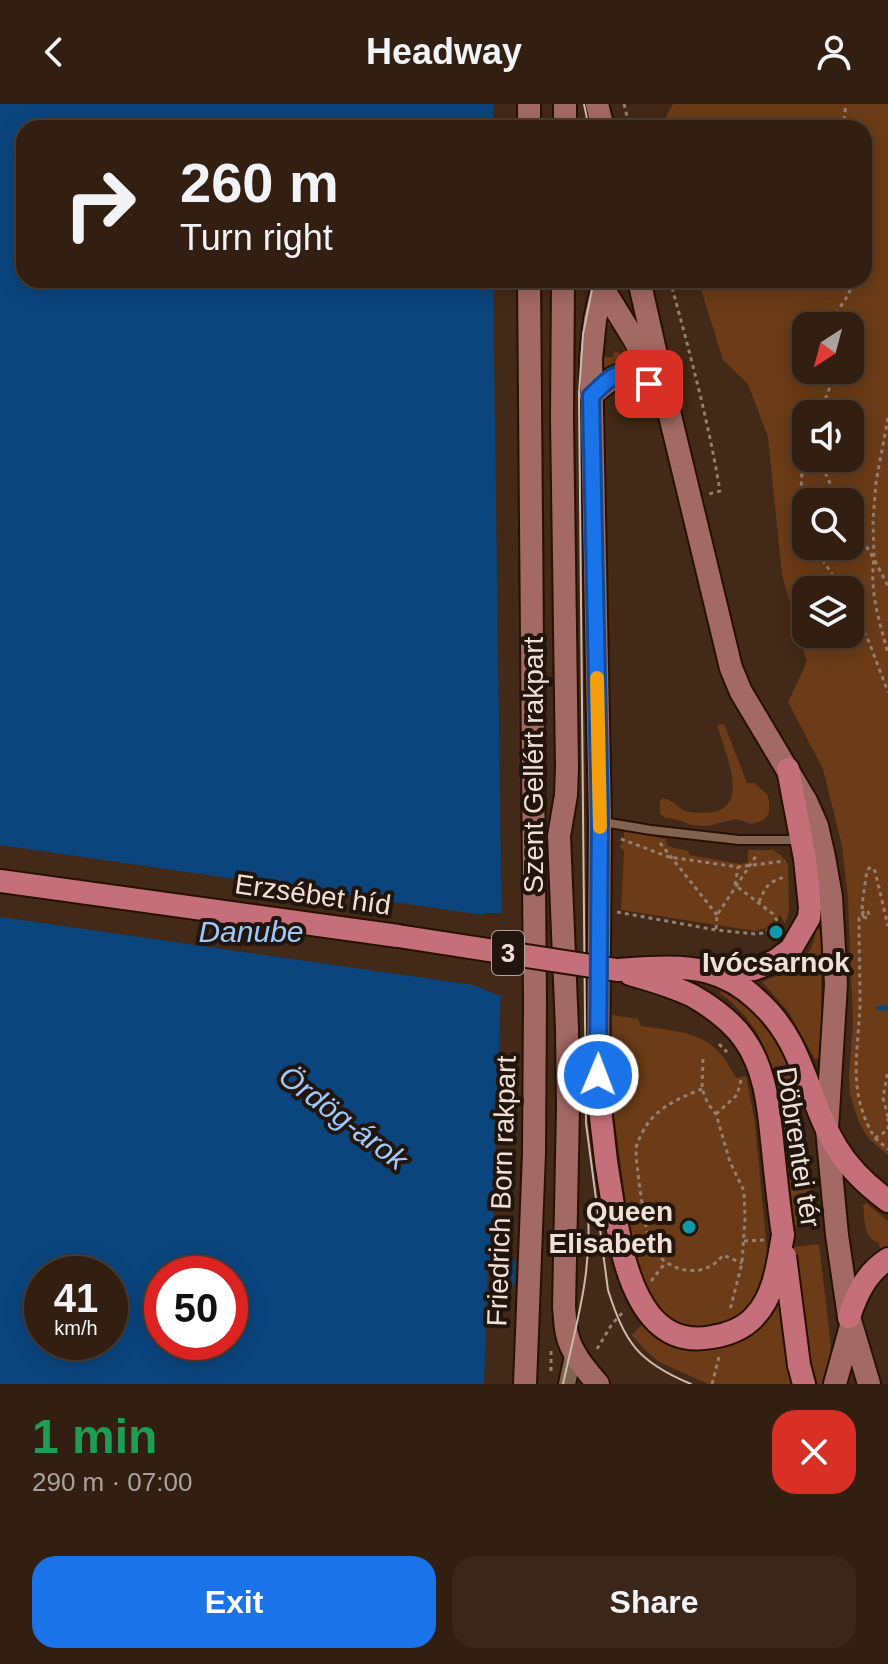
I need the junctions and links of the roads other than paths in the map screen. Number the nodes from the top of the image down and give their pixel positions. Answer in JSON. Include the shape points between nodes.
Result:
{"nodes":[{"id":1,"x":529,"y":288,"type":"edge"},
{"id":2,"x":563,"y":288,"type":"edge"},
{"id":3,"x":600,"y":288,"type":"edge"},
{"id":4,"x":604,"y":288,"type":"edge"},
{"id":5,"x":641,"y":288,"type":"edge"},
{"id":6,"x":591,"y":396,"type":"junction"},
{"id":7,"x":666,"y":399,"type":"junction"},
{"id":8,"x":788,"y":769,"type":"junction"},
{"id":9,"x":606,"y":829,"type":"junction"},
{"id":10,"x":798,"y":850,"type":"junction"},
{"id":11,"x":0,"y":881,"type":"edge"},
{"id":12,"x":617,"y":970,"type":"junction"},
{"id":13,"x":708,"y":972,"type":"junction"},
{"id":14,"x":827,"y":1129,"type":"junction"},
{"id":15,"x":888,"y":1201,"type":"edge"},
{"id":16,"x":783,"y":1235,"type":"junction"},
{"id":17,"x":888,"y":1259,"type":"edge"},
{"id":18,"x":850,"y":1321,"type":"junction"},
{"id":19,"x":574,"y":1351,"type":"junction"},
{"id":20,"x":800,"y":1378,"type":"edge"},
{"id":21,"x":526,"y":1384,"type":"edge"},
{"id":22,"x":567,"y":1384,"type":"edge"},
{"id":23,"x":598,"y":1384,"type":"edge"},
{"id":24,"x":835,"y":1384,"type":"edge"},
{"id":25,"x":869,"y":1384,"type":"edge"}],
"edges":[{"from":1,"to":21,"type":"main road","name":"Friedrich Born rakpart","via":[[535,1000]]},
{"from":2,"to":19,"type":"main road","name":"Szent Gellért rakpart","via":[[567,767],[559,836],[568,1108],[564,1307]]},
{"from":3,"to":6,"type":"main road"},
{"from":4,"to":7,"type":"main road"},
{"from":5,"to":7,"type":"main road"},
{"from":6,"to":7,"type":"main road","via":[[623,373],[649,384]]},
{"from":6,"to":9,"type":"main road"},
{"from":7,"to":8,"type":"main road","via":[[731,668]]},
{"from":8,"to":10,"type":"main road"},
{"from":8,"to":14,"type":"main road","via":[[817,826],[831,897],[836,984]]},
{"from":9,"to":10,"type":"lane","via":[[766,840]]},
{"from":9,"to":16,"type":"main road","bridge":true,"via":[[601,1130],[612,1206],[638,1298],[649,1315],[683,1337],[719,1336],[742,1327],[765,1302]]},
{"from":10,"to":13,"type":"main road","via":[[809,918],[791,949],[754,969]]},
{"from":11,"to":12,"type":"main road","name":"Erzsébet híd","number":"3","bridge":true},
{"from":12,"to":13,"type":"main road","number":"3","via":[[664,967]]},
{"from":12,"to":16,"type":"main road","name":"Döbrentei tér","number":"3","via":[[692,996],[744,1038],[763,1082]]},
{"from":13,"to":14,"type":"main road","number":"3","via":[[741,986],[779,1022]]},
{"from":14,"to":15,"type":"main road","via":[[848,1165]]},
{"from":14,"to":18,"type":"main road","number":"3"},
{"from":16,"to":20,"type":"main road","name":"Döbrentei tér","number":"3","bridge":true},
{"from":17,"to":18,"type":"main road","via":[[863,1284]]},
{"from":18,"to":24,"type":"main road"},
{"from":18,"to":25,"type":"main road","number":"3"},
{"from":19,"to":22,"type":"street"},
{"from":19,"to":23,"type":"main road","name":"Szent Gellért rakpart"}]}
